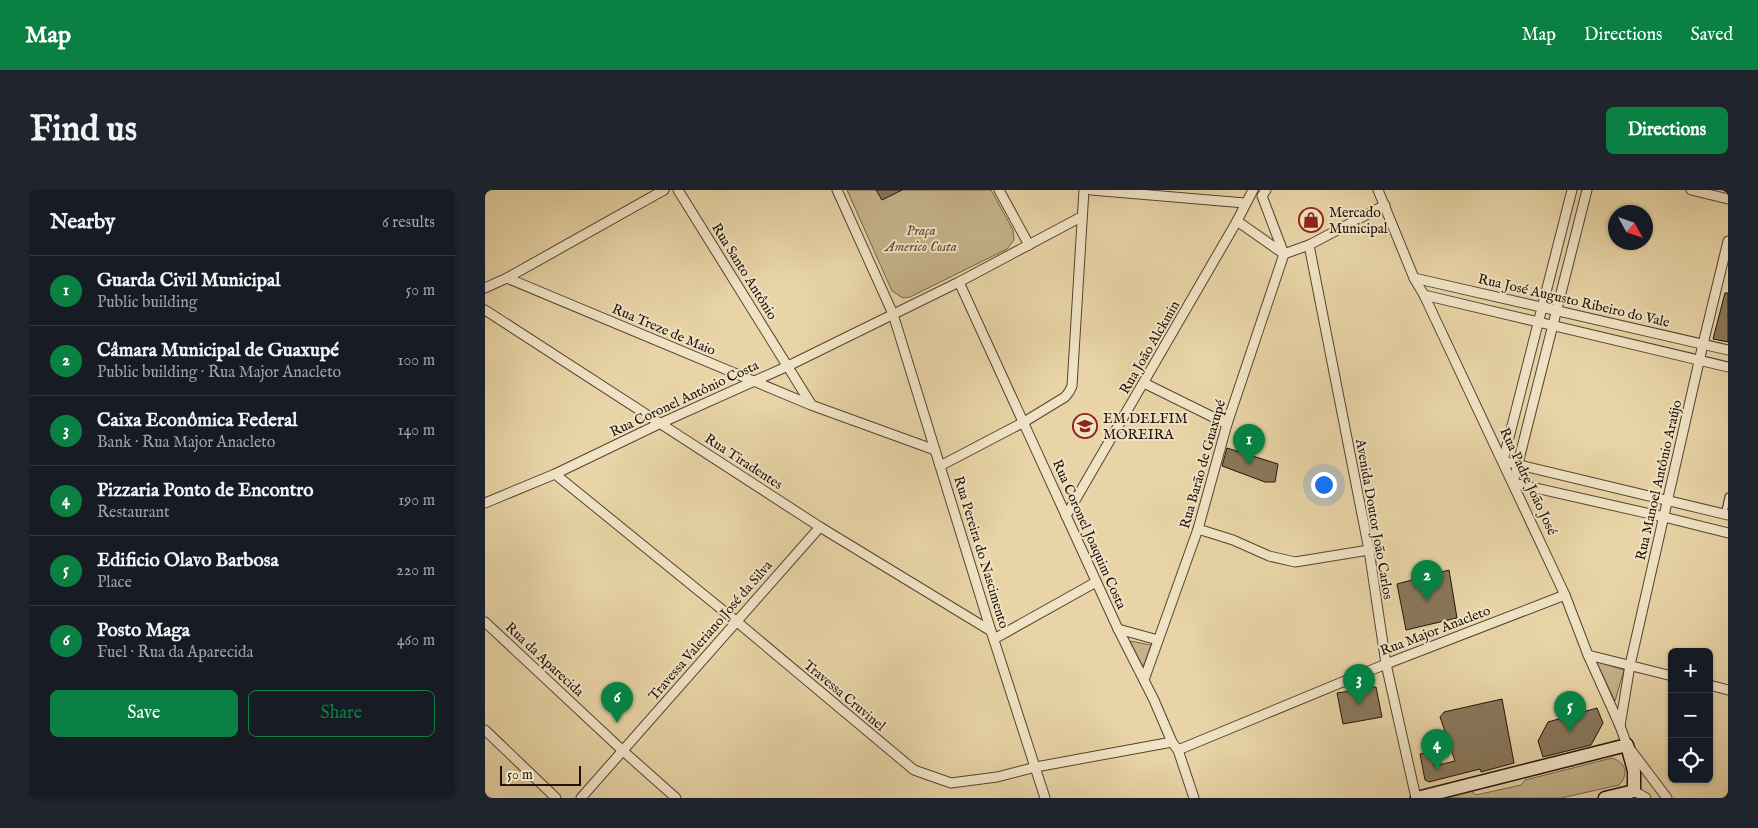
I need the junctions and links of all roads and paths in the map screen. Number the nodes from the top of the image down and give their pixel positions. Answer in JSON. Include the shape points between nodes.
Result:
{"nodes":[{"id":1,"x":664,"y":190,"type":"edge"},
{"id":2,"x":678,"y":190,"type":"edge"},
{"id":3,"x":837,"y":190,"type":"edge"},
{"id":4,"x":999,"y":190,"type":"edge"},
{"id":5,"x":1084,"y":190,"type":"edge"},
{"id":6,"x":1091,"y":190,"type":"edge"},
{"id":7,"x":1253,"y":190,"type":"edge"},
{"id":8,"x":1266,"y":190,"type":"edge"},
{"id":9,"x":1378,"y":190,"type":"edge"},
{"id":10,"x":1572,"y":190,"type":"edge"},
{"id":11,"x":1587,"y":190,"type":"edge"},
{"id":12,"x":1691,"y":190,"type":"edge"},
{"id":13,"x":1728,"y":199,"type":"edge"},
{"id":14,"x":1245,"y":203,"type":"junction"},
{"id":15,"x":1385,"y":205,"type":"junction"},
{"id":16,"x":1081,"y":217,"type":"junction"},
{"id":17,"x":1237,"y":222,"type":"junction"},
{"id":18,"x":1728,"y":241,"type":"edge"},
{"id":19,"x":1029,"y":245,"type":"junction"},
{"id":20,"x":1309,"y":245,"type":"junction"},
{"id":21,"x":1284,"y":254,"type":"junction"},
{"id":22,"x":507,"y":278,"type":"junction"},
{"id":23,"x":1414,"y":278,"type":"junction"},
{"id":24,"x":959,"y":282,"type":"junction"},
{"id":25,"x":485,"y":288,"type":"edge"},
{"id":26,"x":1424,"y":295,"type":"junction"},
{"id":27,"x":1542,"y":307,"type":"junction"},
{"id":28,"x":485,"y":310,"type":"edge"},
{"id":29,"x":1558,"y":310,"type":"junction"},
{"id":30,"x":893,"y":314,"type":"junction"},
{"id":31,"x":1539,"y":322,"type":"junction"},
{"id":32,"x":1553,"y":326,"type":"junction"},
{"id":33,"x":1703,"y":344,"type":"junction"},
{"id":34,"x":1728,"y":350,"type":"edge"},
{"id":35,"x":1699,"y":360,"type":"junction"},
{"id":36,"x":788,"y":366,"type":"junction"},
{"id":37,"x":1728,"y":367,"type":"edge"},
{"id":38,"x":753,"y":381,"type":"junction"},
{"id":39,"x":1144,"y":383,"type":"junction"},
{"id":40,"x":811,"y":404,"type":"junction"},
{"id":41,"x":1024,"y":422,"type":"junction"},
{"id":42,"x":661,"y":424,"type":"junction"},
{"id":43,"x":1227,"y":424,"type":"junction"},
{"id":44,"x":935,"y":450,"type":"junction"},
{"id":45,"x":1503,"y":461,"type":"junction"},
{"id":46,"x":1517,"y":464,"type":"junction"},
{"id":47,"x":941,"y":466,"type":"junction"},
{"id":48,"x":555,"y":474,"type":"junction"},
{"id":49,"x":1513,"y":482,"type":"junction"},
{"id":50,"x":1728,"y":496,"type":"edge"},
{"id":51,"x":1668,"y":499,"type":"junction"},
{"id":52,"x":485,"y":504,"type":"edge"},
{"id":53,"x":1726,"y":514,"type":"edge"},
{"id":54,"x":1066,"y":516,"type":"junction"},
{"id":55,"x":1664,"y":517,"type":"junction"},
{"id":56,"x":820,"y":527,"type":"junction"},
{"id":57,"x":1198,"y":529,"type":"junction"},
{"id":58,"x":1728,"y":533,"type":"edge"},
{"id":59,"x":1369,"y":550,"type":"junction"},
{"id":60,"x":1097,"y":582,"type":"junction"},
{"id":61,"x":1565,"y":595,"type":"junction"},
{"id":62,"x":736,"y":621,"type":"junction"},
{"id":63,"x":485,"y":622,"type":"edge"},
{"id":64,"x":1118,"y":629,"type":"junction"},
{"id":65,"x":993,"y":635,"type":"junction"},
{"id":66,"x":1158,"y":640,"type":"junction"},
{"id":67,"x":1588,"y":655,"type":"junction"},
{"id":68,"x":1386,"y":664,"type":"junction"},
{"id":69,"x":1630,"y":665,"type":"junction"},
{"id":70,"x":1668,"y":675,"type":"edge"},
{"id":71,"x":1144,"y":680,"type":"junction"},
{"id":72,"x":1713,"y":687,"type":"edge"},
{"id":73,"x":1728,"y":690,"type":"edge"},
{"id":74,"x":1620,"y":726,"type":"junction"},
{"id":75,"x":485,"y":730,"type":"edge"},
{"id":76,"x":1172,"y":742,"type":"junction"},
{"id":77,"x":1627,"y":745,"type":"junction"},
{"id":78,"x":622,"y":750,"type":"junction"},
{"id":79,"x":1178,"y":750,"type":"junction"},
{"id":80,"x":1036,"y":767,"type":"junction"},
{"id":81,"x":1634,"y":795,"type":"edge"},
{"id":82,"x":556,"y":798,"type":"edge"},
{"id":83,"x":581,"y":798,"type":"edge"},
{"id":84,"x":676,"y":798,"type":"edge"},
{"id":85,"x":1045,"y":798,"type":"edge"},
{"id":86,"x":1194,"y":798,"type":"edge"},
{"id":87,"x":1416,"y":798,"type":"edge"},
{"id":88,"x":1605,"y":798,"type":"edge"},
{"id":89,"x":1646,"y":798,"type":"edge"},
{"id":90,"x":1667,"y":798,"type":"edge"}],
"edges":[{"from":1,"to":22,"type":"street"},
{"from":2,"to":36,"type":"street","name":"Rua Santo Antônio"},
{"from":3,"to":30,"type":"street","name":"Rua Pereira do Nascimento"},
{"from":4,"to":19,"type":"street"},
{"from":5,"to":16,"type":"street"},
{"from":6,"to":14,"type":"street"},
{"from":7,"to":14,"type":"street","name":"Rua João Alckmin"},
{"from":8,"to":21,"type":"street","via":[[1262,196]]},
{"from":9,"to":15,"type":"street","name":"Rua Padre João José"},
{"from":10,"to":27,"type":"street"},
{"from":11,"to":29,"type":"street"},
{"from":12,"to":13,"type":"street"},
{"from":14,"to":17,"type":"street","name":"Rua João Alckmin"},
{"from":15,"to":20,"type":"street"},
{"from":15,"to":23,"type":"street","name":"Rua Padre João José"},
{"from":16,"to":19,"type":"street"},
{"from":16,"to":41,"type":"street","via":[[1072,386],[1065,397]]},
{"from":17,"to":21,"type":"street"},
{"from":17,"to":39,"type":"street","name":"Rua João Alckmin"},
{"from":18,"to":33,"type":"street","name":"Rua Manoel Antônio Araújo"},
{"from":19,"to":24,"type":"street"},
{"from":20,"to":21,"type":"street"},
{"from":20,"to":59,"type":"street","name":"Avenida Doutor João Carlos"},
{"from":21,"to":43,"type":"street","name":"Rua Barão de Guaxupé"},
{"from":22,"to":25,"type":"street"},
{"from":22,"to":38,"type":"street","name":"Rua Treze de Maio"},
{"from":23,"to":26,"type":"street","name":"Rua Padre João José"},
{"from":23,"to":27,"type":"street","name":"Rua José Augusto Ribeiro do Vale"},
{"from":24,"to":30,"type":"street"},
{"from":24,"to":41,"type":"street","name":"Rua Coronel Joaquim Costa"},
{"from":26,"to":31,"type":"street"},
{"from":26,"to":45,"type":"street","name":"Rua Padre João José"},
{"from":27,"to":29,"type":"street","name":"Rua José Augusto Ribeiro do Vale"},
{"from":27,"to":31,"type":"street"},
{"from":28,"to":42,"type":"street","name":"Rua Tiradentes"},
{"from":29,"to":32,"type":"street"},
{"from":29,"to":33,"type":"street","name":"Rua José Augusto Ribeiro do Vale"},
{"from":30,"to":36,"type":"street","name":"Rua Coronel Antônio Costa"},
{"from":30,"to":44,"type":"street","name":"Rua Pereira do Nascimento"},
{"from":31,"to":32,"type":"street"},
{"from":31,"to":45,"type":"street"},
{"from":32,"to":35,"type":"street"},
{"from":32,"to":46,"type":"street"},
{"from":33,"to":34,"type":"street","name":"Rua José Augusto Ribeiro do Vale"},
{"from":33,"to":35,"type":"street","name":"Rua Manoel Antônio Araújo"},
{"from":35,"to":37,"type":"street"},
{"from":35,"to":51,"type":"street","name":"Rua Manoel Antônio Araújo"},
{"from":36,"to":38,"type":"street","name":"Rua Coronel Antônio Costa"},
{"from":36,"to":40,"type":"street"},
{"from":38,"to":40,"type":"street","name":"Rua Treze de Maio"},
{"from":38,"to":42,"type":"street","name":"Rua Coronel Antônio Costa"},
{"from":39,"to":43,"type":"street"},
{"from":39,"to":54,"type":"street","name":"Rua João Alckmin"},
{"from":40,"to":44,"type":"street","name":"Rua Treze de Maio"},
{"from":41,"to":47,"type":"street"},
{"from":41,"to":54,"type":"street","name":"Rua Coronel Joaquim Costa"},
{"from":42,"to":48,"type":"street","name":"Rua Coronel Antônio Costa"},
{"from":42,"to":56,"type":"street","name":"Rua Tiradentes"},
{"from":43,"to":57,"type":"street","name":"Rua Barão de Guaxupé"},
{"from":44,"to":47,"type":"street","name":"Rua Pereira do Nascimento"},
{"from":45,"to":46,"type":"street"},
{"from":45,"to":49,"type":"street","name":"Rua Padre João José"},
{"from":46,"to":49,"type":"street"},
{"from":46,"to":51,"type":"street"},
{"from":47,"to":65,"type":"street","name":"Rua Pereira do Nascimento"},
{"from":48,"to":52,"type":"street","name":"Rua Coronel Antônio Costa"},
{"from":48,"to":62,"type":"street","name":"Travessa Cruvinel"},
{"from":49,"to":55,"type":"street"},
{"from":49,"to":61,"type":"street","name":"Rua Padre João José"},
{"from":50,"to":53,"type":"lane"},
{"from":51,"to":53,"type":"street"},
{"from":51,"to":55,"type":"street","name":"Rua Manoel Antônio Araújo"},
{"from":54,"to":60,"type":"street","name":"Rua Coronel Joaquim Costa"},
{"from":55,"to":58,"type":"street"},
{"from":55,"to":69,"type":"street","name":"Rua Manoel Antônio Araújo"},
{"from":56,"to":62,"type":"street","name":"Travessa Valeriano José da Silva"},
{"from":56,"to":65,"type":"street","name":"Rua Tiradentes"},
{"from":57,"to":59,"type":"street","via":[[1269,556],[1295,562]]},
{"from":57,"to":66,"type":"street","name":"Rua Barão de Guaxupé"},
{"from":59,"to":68,"type":"street","name":"Avenida Doutor João Carlos"},
{"from":60,"to":64,"type":"street","name":"Rua Coronel Joaquim Costa"},
{"from":60,"to":65,"type":"street"},
{"from":61,"to":67,"type":"street","name":"Rua Padre João José"},
{"from":61,"to":68,"type":"street","name":"Rua Major Anacleto"},
{"from":62,"to":78,"type":"street","name":"Travessa Valeriano José da Silva"},
{"from":62,"to":80,"type":"street","name":"Travessa Cruvinel","via":[[914,770],[951,782],[997,777]]},
{"from":63,"to":78,"type":"street","name":"Rua da Aparecida"},
{"from":64,"to":66,"type":"street"},
{"from":64,"to":71,"type":"street","name":"Rua Coronel Joaquim Costa"},
{"from":65,"to":80,"type":"street","name":"Rua Pereira do Nascimento"},
{"from":66,"to":71,"type":"street","name":"Rua Barão de Guaxupé"},
{"from":67,"to":69,"type":"street"},
{"from":67,"to":74,"type":"street","name":"Rua Padre João José"},
{"from":68,"to":79,"type":"street","name":"Rua Major Anacleto"},
{"from":68,"to":87,"type":"street","name":"Avenida Doutor João Carlos"},
{"from":69,"to":70,"type":"street"},
{"from":69,"to":74,"type":"street","name":"Rua Manoel Antônio Araújo"},
{"from":71,"to":76,"type":"street","name":"Rua Coronel Joaquim Costa"},
{"from":72,"to":73,"type":"street"},
{"from":74,"to":77,"type":"street","name":"Rua Padre João José"},
{"from":75,"to":82,"type":"street"},
{"from":76,"to":79,"type":"street","name":"Rua Coronel Joaquim Costa"},
{"from":76,"to":80,"type":"street","name":"Travessa Cruvinel"},
{"from":77,"to":81,"type":"main road","name":"Rua Padre João José","via":[[1634,771]]},
{"from":77,"to":87,"type":"main road"},
{"from":77,"to":90,"type":"street"},
{"from":78,"to":83,"type":"street","name":"Travessa Valeriano José da Silva"},
{"from":78,"to":84,"type":"street","name":"Rua da Aparecida"},
{"from":79,"to":86,"type":"street","name":"Rua Coronel Joaquim Costa"},
{"from":80,"to":85,"type":"street","name":"Rua Pereira do Nascimento"},
{"from":81,"to":88,"type":"main road"},
{"from":81,"to":89,"type":"street"}]}
